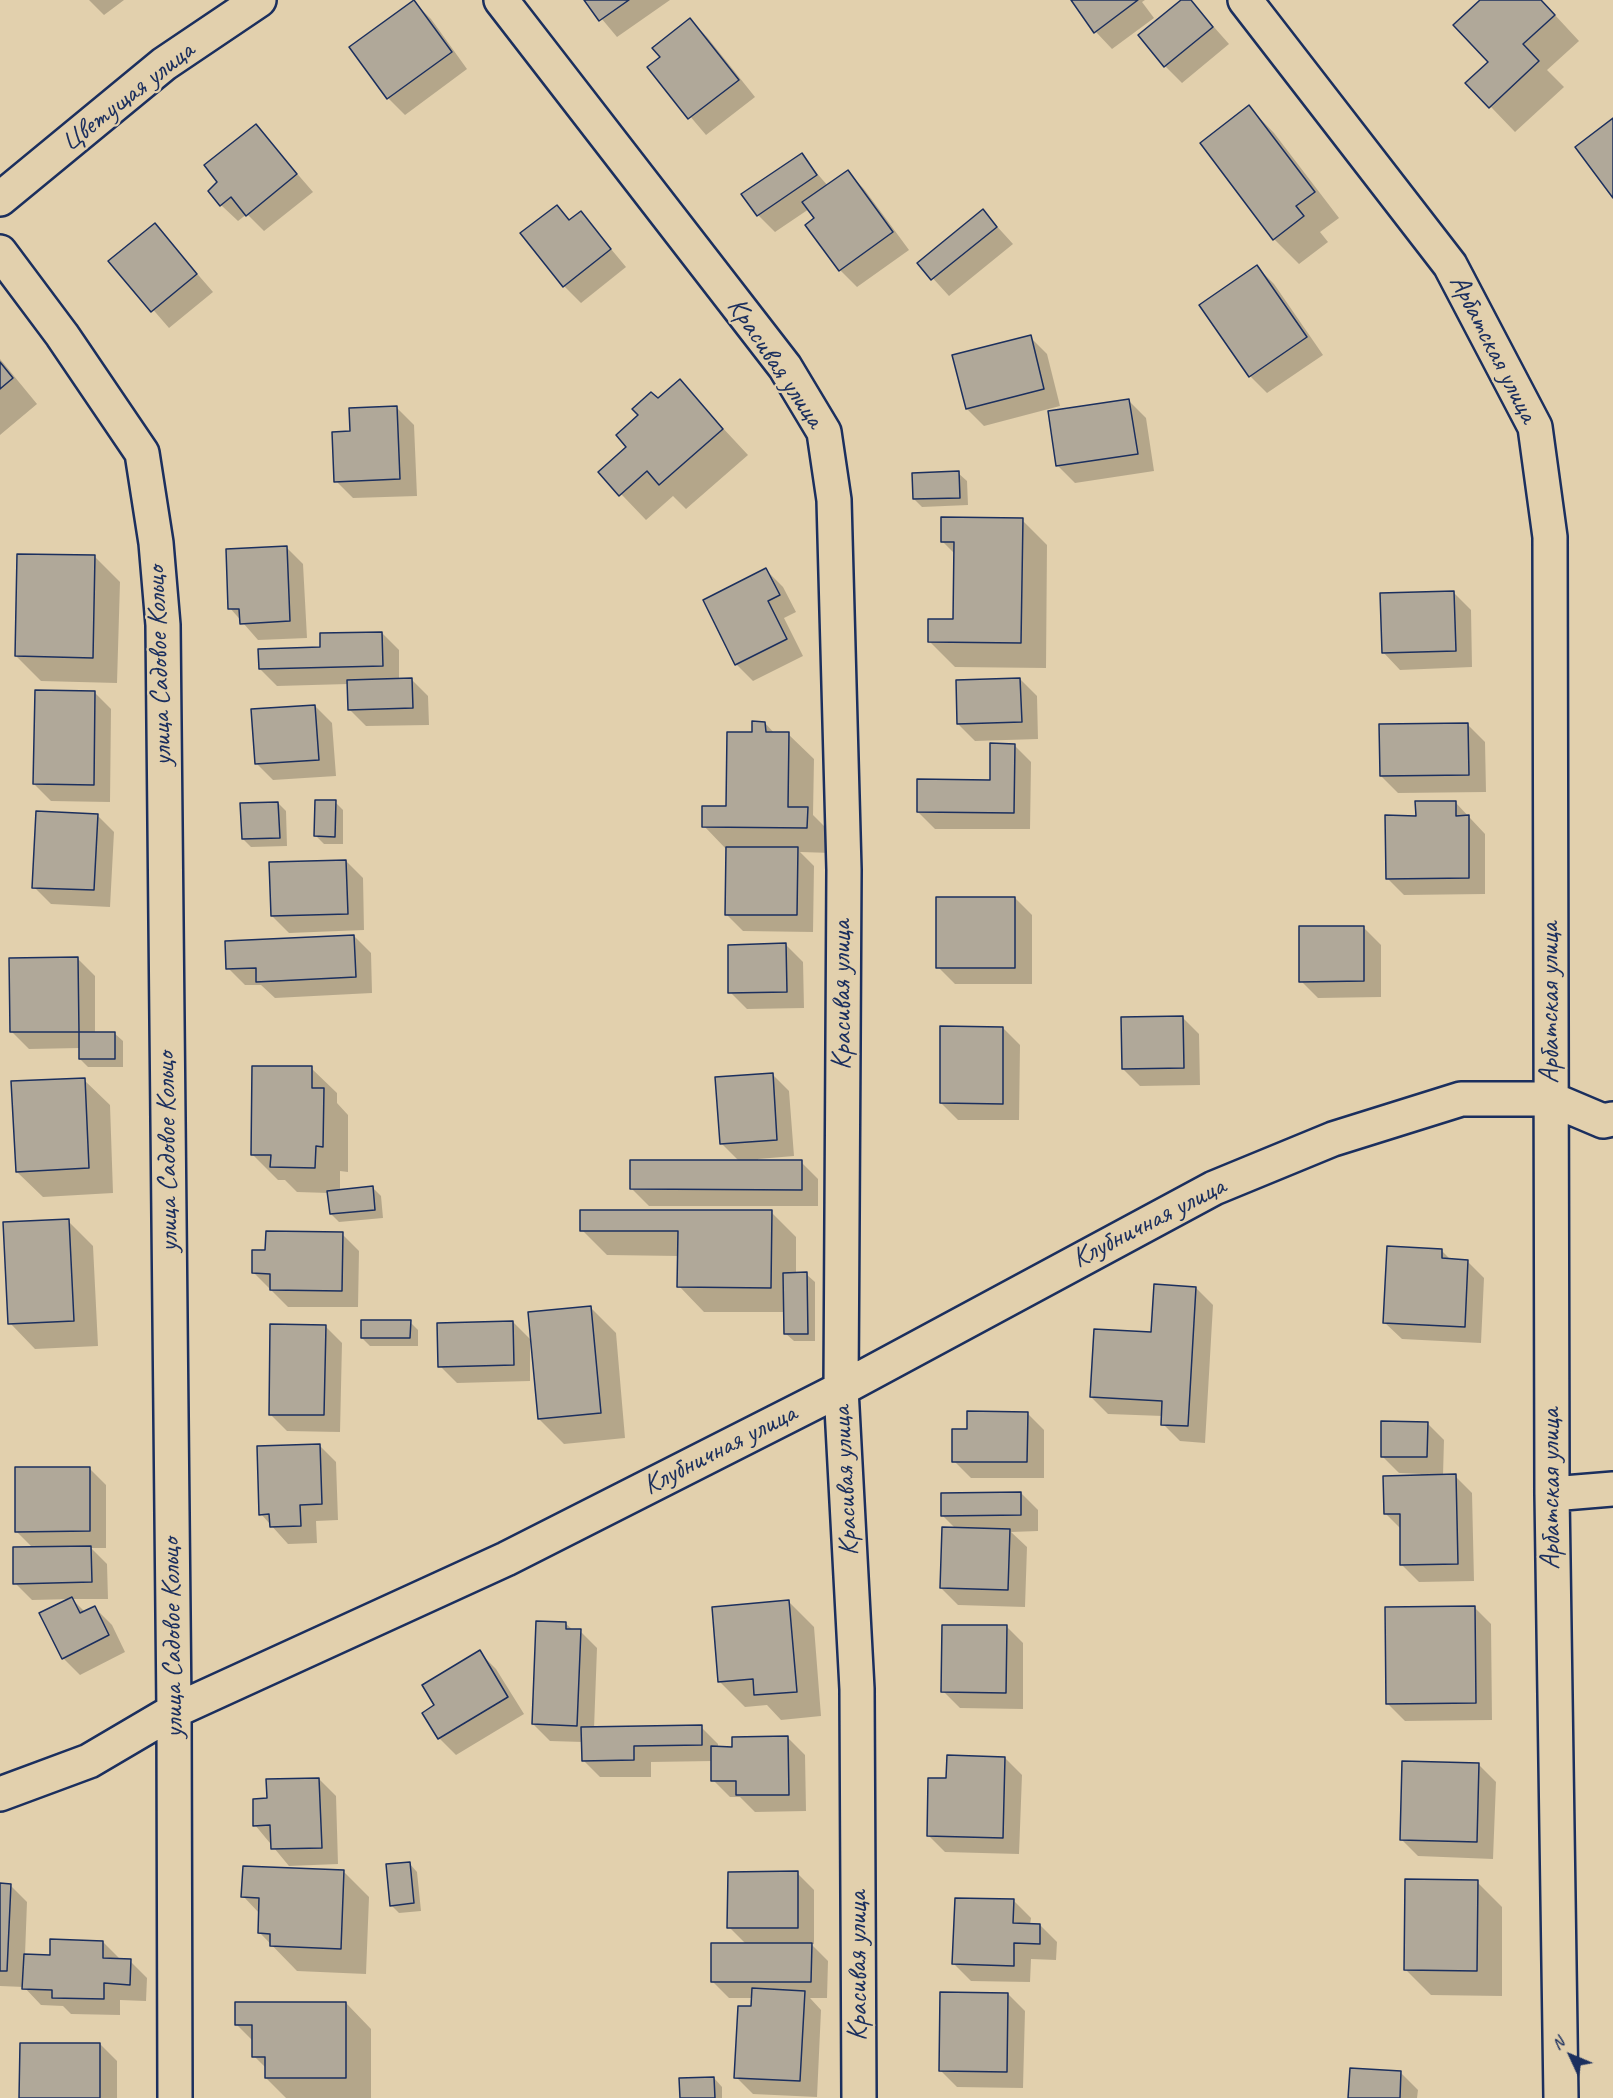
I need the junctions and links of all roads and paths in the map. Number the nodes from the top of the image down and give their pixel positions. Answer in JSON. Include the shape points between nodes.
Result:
{"nodes":[{"id":1,"x":259,"y":0,"type":"edge"},
{"id":2,"x":501,"y":0,"type":"edge"},
{"id":3,"x":1245,"y":0,"type":"edge"},
{"id":4,"x":0,"y":200,"type":"edge"},
{"id":5,"x":0,"y":252,"type":"edge"},
{"id":6,"x":1551,"y":1099,"type":"junction"},
{"id":7,"x":1613,"y":1119,"type":"edge"},
{"id":8,"x":841,"y":1389,"type":"junction"},
{"id":9,"x":1613,"y":1489,"type":"edge"},
{"id":10,"x":1552,"y":1494,"type":"junction"},
{"id":11,"x":174,"y":1711,"type":"junction"},
{"id":12,"x":0,"y":1794,"type":"edge"},
{"id":13,"x":175,"y":2098,"type":"edge"},
{"id":14,"x":860,"y":2098,"type":"edge"},
{"id":15,"x":1561,"y":2098,"type":"edge"}],
"edges":[{"from":1,"to":4,"type":"street","name":"Цветущая улица","via":[[164,64]]},
{"from":2,"to":8,"type":"street","name":"Красивая улица","via":[[785,367],[824,432],[834,500],[844,870]]},
{"from":3,"to":6,"type":"street","name":"Арбатская улица","via":[[1450,264],[1534,427],[1550,537]]},
{"from":5,"to":11,"type":"street","name":"улица Садовое Кольцо","via":[[142,453],[156,543],[163,625]]},
{"from":6,"to":7,"type":"street","name":"Клубничная улица","via":[[1603,1121]]},
{"from":6,"to":8,"type":"street","name":"Клубничная улица","via":[[1461,1099],[1333,1139],[1246,1174],[1026,1287]]},
{"from":6,"to":10,"type":"street","name":"Арбатская улица"},
{"from":8,"to":11,"type":"street","name":"Клубничная улица","via":[[506,1559]]},
{"from":8,"to":14,"type":"street","name":"Красивая улица","via":[[857,1689]]},
{"from":9,"to":10,"type":"street"},
{"from":10,"to":15,"type":"street","name":"Арбатская улица"},
{"from":11,"to":12,"type":"street","name":"Клубничная улица","via":[[89,1761]]},
{"from":11,"to":13,"type":"street","name":"улица Садовое Кольцо"}]}
